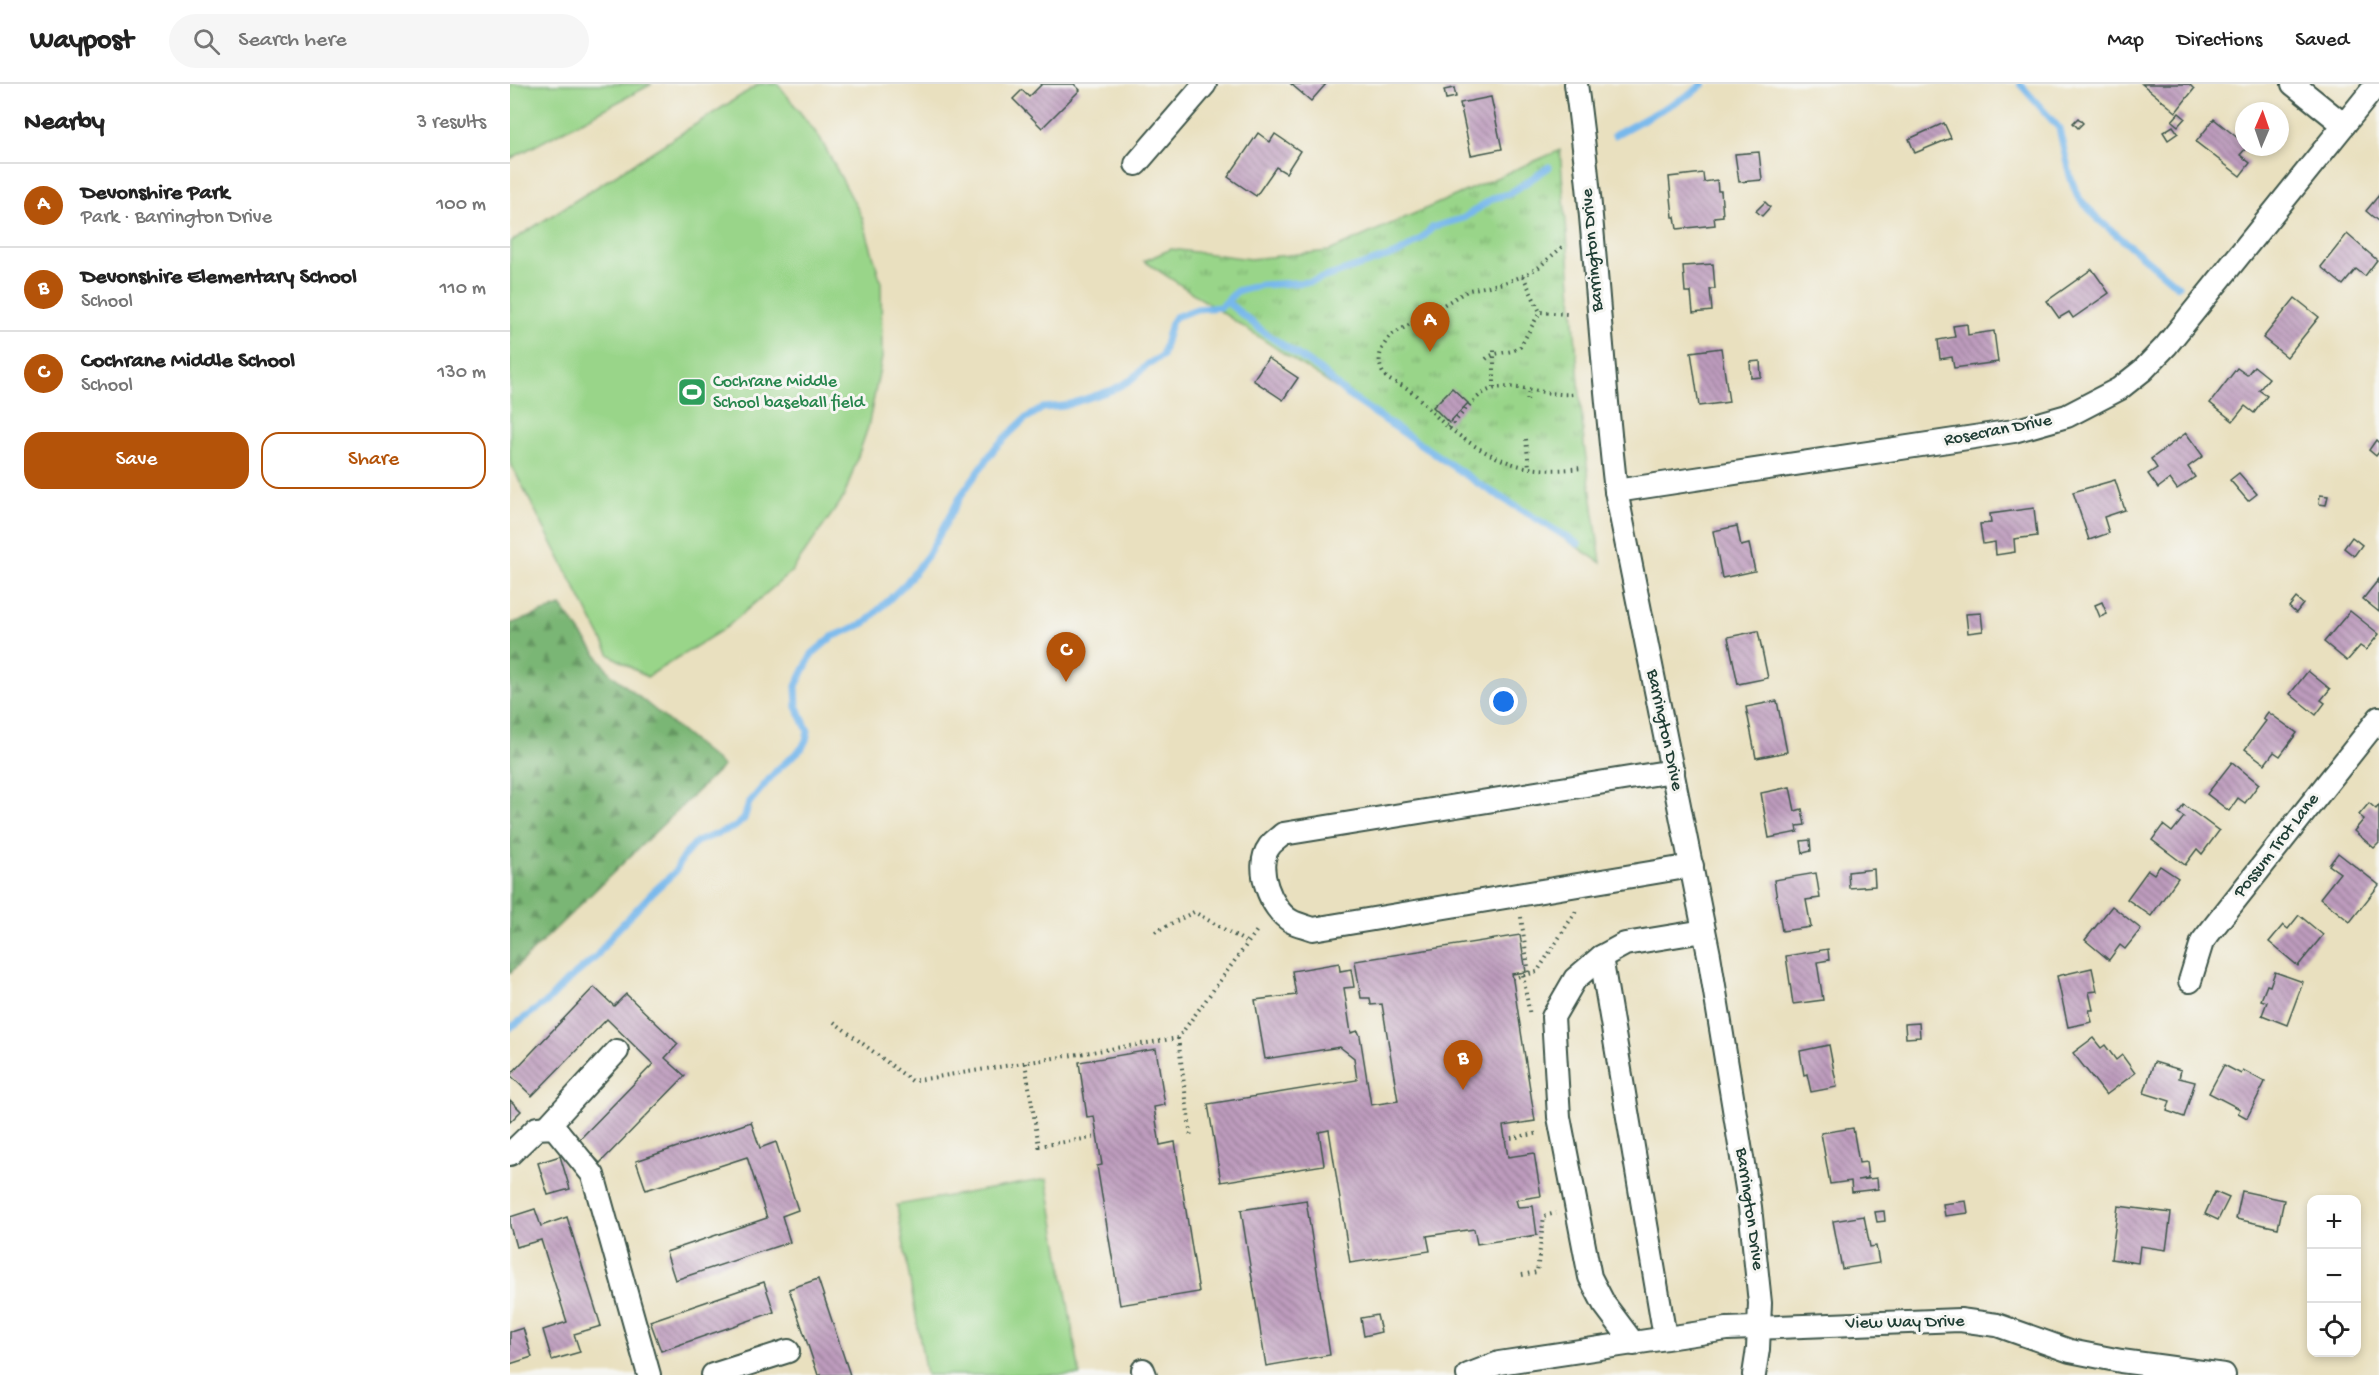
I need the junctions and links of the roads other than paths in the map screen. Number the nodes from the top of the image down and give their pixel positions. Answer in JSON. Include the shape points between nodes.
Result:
{"nodes":[{"id":1,"x":1205,"y":84,"type":"edge"},
{"id":2,"x":1576,"y":84,"type":"edge"},
{"id":3,"x":2293,"y":84,"type":"edge"},
{"id":4,"x":2377,"y":84,"type":"edge"},
{"id":5,"x":2344,"y":125,"type":"junction"},
{"id":6,"x":1136,"y":164,"type":"dead end"},
{"id":7,"x":1616,"y":491,"type":"junction"},
{"id":8,"x":2379,"y":718,"type":"edge"},
{"id":9,"x":1673,"y":771,"type":"junction"},
{"id":10,"x":1692,"y":866,"type":"junction"},
{"id":11,"x":1704,"y":931,"type":"junction"},
{"id":12,"x":1601,"y":957,"type":"junction"},
{"id":13,"x":2190,"y":981,"type":"dead end"},
{"id":14,"x":617,"y":1051,"type":"dead end"},
{"id":15,"x":547,"y":1127,"type":"junction"},
{"id":16,"x":510,"y":1154,"type":"edge"},
{"id":17,"x":1760,"y":1329,"type":"junction"},
{"id":18,"x":1665,"y":1337,"type":"junction"},
{"id":19,"x":1634,"y":1344,"type":"junction"},
{"id":20,"x":788,"y":1351,"type":"dead end"},
{"id":21,"x":649,"y":1375,"type":"edge"},
{"id":22,"x":713,"y":1375,"type":"edge"},
{"id":23,"x":1468,"y":1375,"type":"edge"},
{"id":24,"x":1754,"y":1375,"type":"edge"},
{"id":25,"x":2224,"y":1375,"type":"edge"}],
"edges":[{"from":1,"to":6,"type":"street"},
{"from":2,"to":7,"type":"street","name":"Barrington Drive"},
{"from":3,"to":5,"type":"street"},
{"from":4,"to":5,"type":"street","name":"Rosecran Drive"},
{"from":5,"to":7,"type":"street","name":"Rosecran Drive","via":[[2166,346],[2119,389],[2090,405],[2067,416],[2014,430]]},
{"from":7,"to":9,"type":"street","name":"Barrington Drive"},
{"from":8,"to":13,"type":"street","name":"Possum Trot Lane","via":[[2202,942]]},
{"from":9,"to":10,"type":"street","name":"Barrington Drive"},
{"from":9,"to":10,"type":"street","via":[[1283,834],[1268,848],[1264,867],[1267,890],[1277,909],[1291,921],[1313,929]]},
{"from":10,"to":11,"type":"street","name":"Barrington Drive"},
{"from":11,"to":12,"type":"street","via":[[1625,944]]},
{"from":11,"to":17,"type":"street","name":"Barrington Drive","via":[[1750,1207],[1759,1277]]},
{"from":12,"to":18,"type":"street"},
{"from":12,"to":19,"type":"street","via":[[1575,979],[1553,1017],[1559,1116],[1590,1277],[1604,1304]]},
{"from":14,"to":15,"type":"street"},
{"from":15,"to":16,"type":"street","via":[[537,1128]]},
{"from":15,"to":21,"type":"street","via":[[554,1127],[593,1175]]},
{"from":17,"to":18,"type":"street","name":"View Way Drive"},
{"from":17,"to":24,"type":"street","name":"Barrington Drive"},
{"from":17,"to":25,"type":"street","name":"View Way Drive","via":[[1960,1320],[1997,1325],[2070,1351]]},
{"from":18,"to":19,"type":"street","name":"View Way Drive"},
{"from":19,"to":23,"type":"street","name":"View Way Drive","via":[[1499,1363]]},
{"from":20,"to":22,"type":"street"}]}
